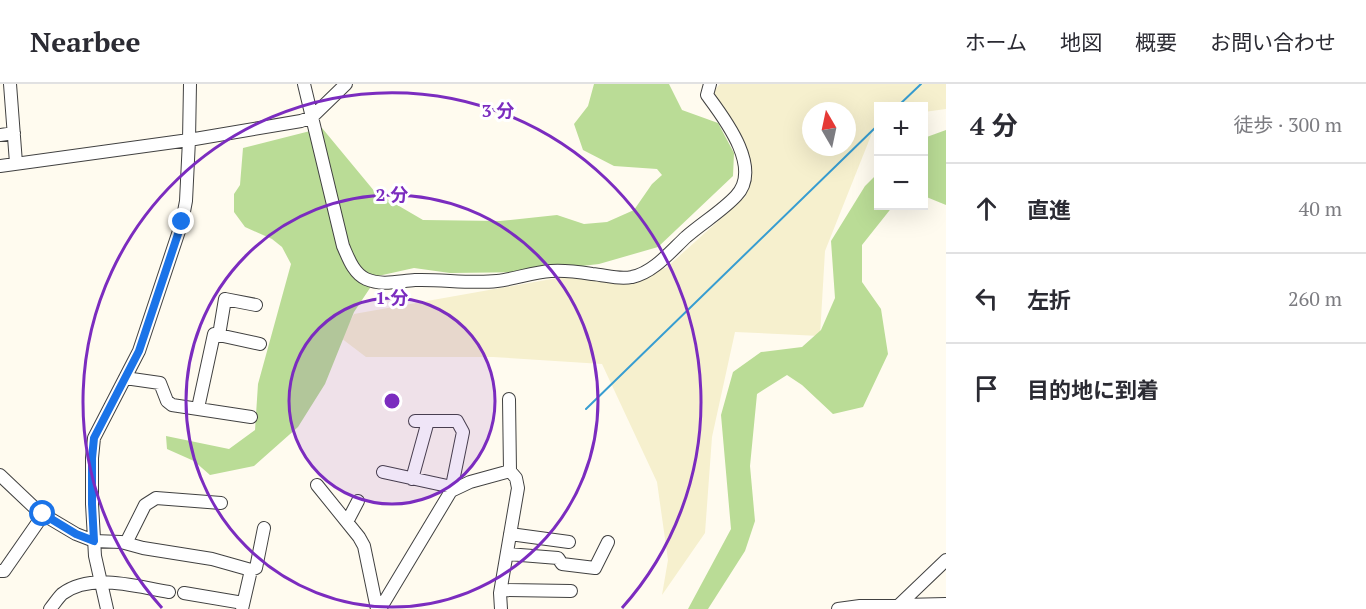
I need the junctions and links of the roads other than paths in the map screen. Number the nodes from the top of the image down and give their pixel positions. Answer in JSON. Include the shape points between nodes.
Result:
{"nodes":[{"id":1,"x":10,"y":84,"type":"edge"},
{"id":2,"x":190,"y":84,"type":"edge"},
{"id":3,"x":304,"y":84,"type":"edge"},
{"id":4,"x":346,"y":84,"type":"edge"},
{"id":5,"x":710,"y":84,"type":"edge"},
{"id":6,"x":312,"y":117,"type":"junction"},
{"id":7,"x":14,"y":133,"type":"junction"},
{"id":8,"x":0,"y":135,"type":"edge"},
{"id":9,"x":189,"y":140,"type":"junction"},
{"id":10,"x":16,"y":163,"type":"junction"},
{"id":11,"x":0,"y":166,"type":"edge"},
{"id":12,"x":256,"y":305,"type":"dead end"},
{"id":13,"x":219,"y":335,"type":"junction"},
{"id":14,"x":260,"y":344,"type":"dead end"},
{"id":15,"x":125,"y":378,"type":"junction"},
{"id":16,"x":509,"y":399,"type":"dead end"},
{"id":17,"x":198,"y":408,"type":"junction"},
{"id":18,"x":251,"y":417,"type":"dead end"},
{"id":19,"x":415,"y":421,"type":"dead end"},
{"id":20,"x":428,"y":421,"type":"junction"},
{"id":21,"x":510,"y":471,"type":"junction"},
{"id":22,"x":383,"y":472,"type":"dead end"},
{"id":23,"x":0,"y":475,"type":"edge"},
{"id":24,"x":412,"y":479,"type":"junction"},
{"id":25,"x":317,"y":485,"type":"dead end"},
{"id":26,"x":452,"y":489,"type":"junction"},
{"id":27,"x":358,"y":501,"type":"dead end"},
{"id":28,"x":221,"y":503,"type":"dead end"},
{"id":29,"x":43,"y":514,"type":"junction"},
{"id":30,"x":347,"y":522,"type":"junction"},
{"id":31,"x":264,"y":528,"type":"dead end"},
{"id":32,"x":510,"y":534,"type":"junction"},
{"id":33,"x":94,"y":541,"type":"junction"},
{"id":34,"x":569,"y":542,"type":"dead end"},
{"id":35,"x":608,"y":542,"type":"dead end"},
{"id":36,"x":126,"y":543,"type":"junction"},
{"id":37,"x":507,"y":554,"type":"junction"},
{"id":38,"x":946,"y":560,"type":"edge"},
{"id":39,"x":251,"y":570,"type":"junction"},
{"id":40,"x":0,"y":571,"type":"edge"},
{"id":41,"x":101,"y":581,"type":"junction"},
{"id":42,"x":501,"y":590,"type":"junction"},
{"id":43,"x":571,"y":591,"type":"dead end"},
{"id":44,"x":169,"y":592,"type":"dead end"},
{"id":45,"x":184,"y":593,"type":"dead end"},
{"id":46,"x":946,"y":604,"type":"edge"},
{"id":47,"x":242,"y":606,"type":"edge"},
{"id":48,"x":899,"y":607,"type":"edge"},
{"id":49,"x":50,"y":609,"type":"edge"},
{"id":50,"x":107,"y":609,"type":"edge"},
{"id":51,"x":379,"y":609,"type":"edge"},
{"id":52,"x":501,"y":609,"type":"edge"},
{"id":53,"x":838,"y":609,"type":"edge"}],
"edges":[{"from":1,"to":7,"type":"street"},
{"from":2,"to":9,"type":"street"},
{"from":3,"to":6,"type":"street"},
{"from":4,"to":6,"type":"street"},
{"from":5,"to":6,"type":"street","via":[[707,95],[729,125],[744,157],[744,181],[737,196],[652,268],[635,277],[616,279],[551,271],[480,282],[399,283],[365,278],[357,273],[343,246]]},
{"from":6,"to":9,"type":"street"},
{"from":7,"to":8,"type":"street"},
{"from":7,"to":10,"type":"street"},
{"from":9,"to":10,"type":"street"},
{"from":9,"to":15,"type":"street","via":[[182,222],[139,351]]},
{"from":10,"to":11,"type":"street"},
{"from":12,"to":13,"type":"street","via":[[225,298]]},
{"from":13,"to":14,"type":"street"},
{"from":13,"to":17,"type":"street","via":[[214,334]]},
{"from":15,"to":17,"type":"street","via":[[160,384],[172,405]]},
{"from":15,"to":33,"type":"street","via":[[94,438]]},
{"from":16,"to":21,"type":"street"},
{"from":17,"to":18,"type":"street"},
{"from":19,"to":20,"type":"street"},
{"from":20,"to":24,"type":"street"},
{"from":20,"to":26,"type":"street","via":[[457,421],[463,432]]},
{"from":21,"to":26,"type":"street"},
{"from":21,"to":32,"type":"street","via":[[518,488]]},
{"from":22,"to":24,"type":"street"},
{"from":23,"to":29,"type":"street"},
{"from":24,"to":26,"type":"street"},
{"from":25,"to":30,"type":"street"},
{"from":26,"to":51,"type":"street"},
{"from":27,"to":30,"type":"street"},
{"from":28,"to":36,"type":"street","via":[[156,498],[145,505]]},
{"from":29,"to":33,"type":"street"},
{"from":29,"to":40,"type":"street","via":[[4,571]]},
{"from":30,"to":51,"type":"street","via":[[364,546]]},
{"from":31,"to":39,"type":"street","via":[[256,568]]},
{"from":32,"to":34,"type":"street"},
{"from":32,"to":37,"type":"street"},
{"from":33,"to":36,"type":"street"},
{"from":33,"to":41,"type":"street"},
{"from":35,"to":37,"type":"street","via":[[595,568],[562,564],[558,558]]},
{"from":36,"to":39,"type":"street"},
{"from":37,"to":42,"type":"street"},
{"from":38,"to":48,"type":"street"},
{"from":39,"to":47,"type":"street"},
{"from":41,"to":44,"type":"street"},
{"from":41,"to":49,"type":"street","via":[[62,594]]},
{"from":41,"to":50,"type":"street"},
{"from":42,"to":43,"type":"street"},
{"from":42,"to":52,"type":"street"},
{"from":45,"to":47,"type":"street"},
{"from":46,"to":48,"type":"street"},
{"from":48,"to":53,"type":"street"}]}
